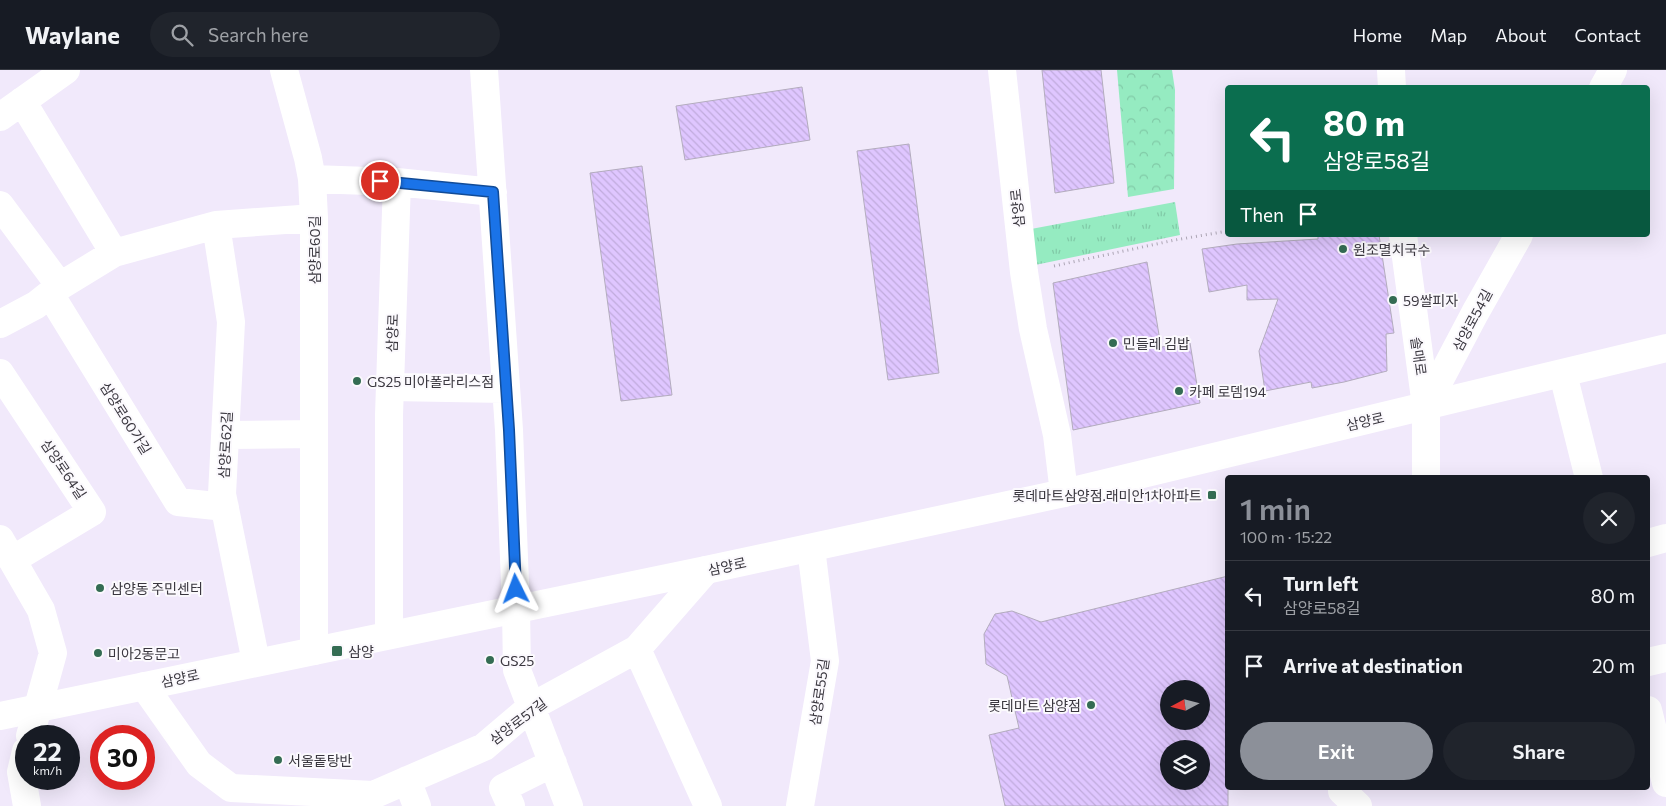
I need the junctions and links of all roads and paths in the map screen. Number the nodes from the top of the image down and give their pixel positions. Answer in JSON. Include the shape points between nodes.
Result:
{"nodes":[{"id":1,"x":66,"y":70,"type":"edge"},
{"id":2,"x":284,"y":70,"type":"edge"},
{"id":3,"x":484,"y":70,"type":"edge"},
{"id":4,"x":1002,"y":70,"type":"edge"},
{"id":5,"x":1390,"y":70,"type":"edge"},
{"id":6,"x":1613,"y":70,"type":"edge"},
{"id":7,"x":1392,"y":85,"type":"edge"},
{"id":8,"x":1605,"y":85,"type":"edge"},
{"id":9,"x":22,"y":101,"type":"junction"},
{"id":10,"x":0,"y":117,"type":"edge"},
{"id":11,"x":312,"y":179,"type":"junction"},
{"id":12,"x":397,"y":182,"type":"junction"},
{"id":13,"x":493,"y":192,"type":"junction"},
{"id":14,"x":0,"y":205,"type":"edge"},
{"id":15,"x":314,"y":218,"type":"junction"},
{"id":16,"x":216,"y":225,"type":"junction"},
{"id":17,"x":1225,"y":232,"type":"edge"},
{"id":18,"x":1403,"y":237,"type":"edge"},
{"id":19,"x":1518,"y":237,"type":"edge"},
{"id":20,"x":114,"y":253,"type":"junction"},
{"id":21,"x":1024,"y":272,"type":"junction"},
{"id":22,"x":55,"y":290,"type":"junction"},
{"id":23,"x":0,"y":324,"type":"edge"},
{"id":24,"x":1666,"y":348,"type":"edge"},
{"id":25,"x":0,"y":373,"type":"edge"},
{"id":26,"x":1563,"y":374,"type":"junction"},
{"id":27,"x":390,"y":387,"type":"junction"},
{"id":28,"x":506,"y":389,"type":"junction"},
{"id":29,"x":1426,"y":406,"type":"junction"},
{"id":30,"x":314,"y":434,"type":"junction"},
{"id":31,"x":226,"y":435,"type":"junction"},
{"id":32,"x":1426,"y":475,"type":"edge"},
{"id":33,"x":1588,"y":475,"type":"edge"},
{"id":34,"x":1064,"y":493,"type":"junction"},
{"id":35,"x":225,"y":507,"type":"junction"},
{"id":36,"x":1666,"y":538,"type":"edge"},
{"id":37,"x":1650,"y":542,"type":"edge"},
{"id":38,"x":811,"y":548,"type":"junction"},
{"id":39,"x":6,"y":549,"type":"edge"},
{"id":40,"x":706,"y":570,"type":"junction"},
{"id":41,"x":516,"y":609,"type":"junction"},
{"id":42,"x":389,"y":635,"type":"junction"},
{"id":43,"x":637,"y":649,"type":"junction"},
{"id":44,"x":314,"y":651,"type":"junction"},
{"id":45,"x":1666,"y":658,"type":"edge"},
{"id":46,"x":256,"y":662,"type":"junction"},
{"id":47,"x":1650,"y":662,"type":"edge"},
{"id":48,"x":144,"y":686,"type":"junction"},
{"id":49,"x":531,"y":707,"type":"junction"},
{"id":50,"x":36,"y":708,"type":"junction"},
{"id":51,"x":0,"y":716,"type":"edge"},
{"id":52,"x":1650,"y":718,"type":"edge"},
{"id":53,"x":32,"y":725,"type":"edge"},
{"id":54,"x":553,"y":763,"type":"junction"},
{"id":55,"x":407,"y":780,"type":"junction"},
{"id":56,"x":1666,"y":784,"type":"edge"},
{"id":57,"x":24,"y":790,"type":"edge"},
{"id":58,"x":294,"y":798,"type":"edge"},
{"id":59,"x":27,"y":806,"type":"edge"},
{"id":60,"x":418,"y":806,"type":"edge"},
{"id":61,"x":511,"y":806,"type":"edge"},
{"id":62,"x":569,"y":806,"type":"edge"},
{"id":63,"x":708,"y":806,"type":"edge"},
{"id":64,"x":800,"y":806,"type":"edge"}],
"edges":[{"from":1,"to":9,"type":"street"},
{"from":2,"to":11,"type":"street","name":"삼양로60길"},
{"from":3,"to":13,"type":"street"},
{"from":4,"to":21,"type":"street","name":"삼양로"},
{"from":5,"to":7,"type":"street"},
{"from":6,"to":8,"type":"street"},
{"from":9,"to":10,"type":"street"},
{"from":9,"to":20,"type":"street"},
{"from":11,"to":12,"type":"street"},
{"from":11,"to":15,"type":"street","name":"삼양로60길"},
{"from":12,"to":13,"type":"street"},
{"from":12,"to":27,"type":"street","name":"삼양로"},
{"from":13,"to":28,"type":"street"},
{"from":14,"to":22,"type":"street","name":"삼양로60가길"},
{"from":15,"to":16,"type":"street"},
{"from":15,"to":30,"type":"street","name":"삼양로60길"},
{"from":16,"to":20,"type":"street"},
{"from":16,"to":31,"type":"street","name":"삼양로62길","via":[[231,322]]},
{"from":17,"to":21,"type":"path"},
{"from":18,"to":29,"type":"street","name":"솔매로"},
{"from":19,"to":29,"type":"street","name":"삼양로54길"},
{"from":20,"to":22,"type":"street"},
{"from":21,"to":34,"type":"street","name":"삼양로","via":[[1057,435]]},
{"from":22,"to":23,"type":"street"},
{"from":22,"to":35,"type":"street","name":"삼양로60가길","via":[[178,502]]},
{"from":24,"to":26,"type":"street","name":"삼양로"},
{"from":25,"to":39,"type":"street","name":"삼양로64길","via":[[92,512]]},
{"from":26,"to":29,"type":"street","name":"삼양로"},
{"from":26,"to":33,"type":"street"},
{"from":27,"to":28,"type":"street"},
{"from":27,"to":42,"type":"street","name":"삼양로"},
{"from":28,"to":41,"type":"street"},
{"from":29,"to":32,"type":"street","name":"솔매로"},
{"from":29,"to":34,"type":"street","name":"삼양로"},
{"from":30,"to":31,"type":"street"},
{"from":30,"to":44,"type":"street","name":"삼양로60길"},
{"from":31,"to":35,"type":"street","name":"삼양로62길","via":[[222,494]]},
{"from":34,"to":38,"type":"street","name":"삼양로"},
{"from":35,"to":46,"type":"street","name":"삼양로62길"},
{"from":36,"to":37,"type":"street"},
{"from":38,"to":40,"type":"street","name":"삼양로"},
{"from":38,"to":64,"type":"street","name":"삼양로55길","via":[[825,661]]},
{"from":39,"to":50,"type":"street","name":"삼양로64길","via":[[41,610],[53,653]]},
{"from":40,"to":41,"type":"street","name":"삼양로"},
{"from":40,"to":43,"type":"street","name":"삼양로57길"},
{"from":41,"to":42,"type":"street","name":"삼양로"},
{"from":41,"to":49,"type":"street","via":[[517,670]]},
{"from":42,"to":44,"type":"street","name":"삼양로"},
{"from":43,"to":49,"type":"street","name":"삼양로57길"},
{"from":43,"to":63,"type":"street"},
{"from":44,"to":46,"type":"street","name":"삼양로"},
{"from":45,"to":47,"type":"street"},
{"from":46,"to":48,"type":"street","name":"삼양로"},
{"from":48,"to":50,"type":"street","name":"삼양로"},
{"from":48,"to":58,"type":"street","name":"삼양로57길","via":[[199,764],[231,788]]},
{"from":49,"to":54,"type":"street"},
{"from":49,"to":55,"type":"street","name":"삼양로57길","via":[[484,746]]},
{"from":50,"to":51,"type":"street","name":"삼양로"},
{"from":50,"to":53,"type":"street","name":"삼양로64길"},
{"from":52,"to":56,"type":"street"},
{"from":54,"to":61,"type":"street","via":[[503,788]]},
{"from":54,"to":62,"type":"street"},
{"from":55,"to":58,"type":"street","name":"삼양로57길","via":[[372,795]]},
{"from":55,"to":60,"type":"street"},
{"from":57,"to":59,"type":"street"}]}
